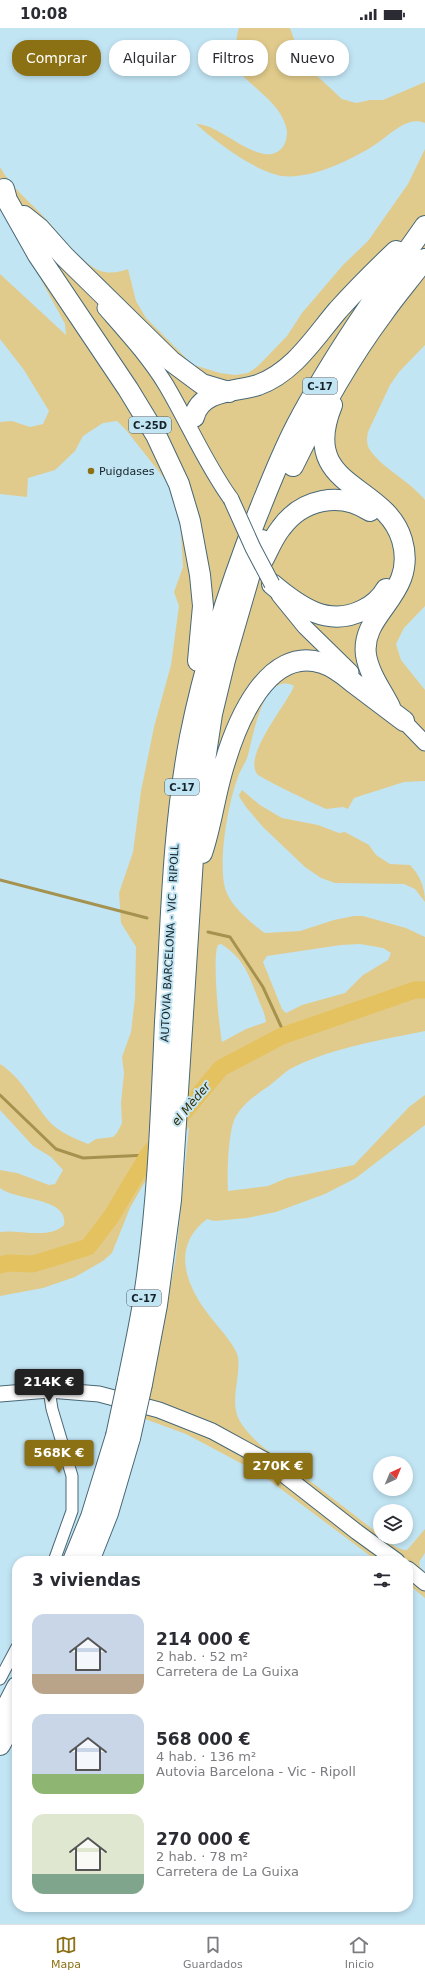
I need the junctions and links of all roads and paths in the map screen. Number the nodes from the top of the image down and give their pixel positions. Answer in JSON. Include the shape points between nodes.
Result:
{"nodes":[{"id":1,"x":4,"y":189,"type":"dead end"},
{"id":2,"x":24,"y":216,"type":"joint"},
{"id":3,"x":425,"y":225,"type":"edge"},
{"id":4,"x":425,"y":259,"type":"edge"},
{"id":5,"x":102,"y":304,"type":"junction"},
{"id":6,"x":346,"y":368,"type":"junction"},
{"id":7,"x":229,"y":392,"type":"junction"},
{"id":8,"x":194,"y":417,"type":"junction"},
{"id":9,"x":228,"y":495,"type":"junction"},
{"id":10,"x":252,"y":573,"type":"junction"},
{"id":11,"x":272,"y":584,"type":"junction"},
{"id":12,"x":200,"y":692,"type":"junction"},
{"id":13,"x":397,"y":714,"type":"junction"},
{"id":14,"x":425,"y":742,"type":"edge"},
{"id":15,"x":191,"y":881,"type":"junction"},
{"id":16,"x":135,"y":1382,"type":"junction"},
{"id":17,"x":49,"y":1390,"type":"junction"},
{"id":18,"x":0,"y":1394,"type":"edge"},
{"id":19,"x":123,"y":1437,"type":"junction"},
{"id":20,"x":56,"y":1556,"type":"edge"},
{"id":21,"x":75,"y":1556,"type":"edge"},
{"id":22,"x":91,"y":1556,"type":"edge"},
{"id":23,"x":390,"y":1556,"type":"edge"},
{"id":24,"x":413,"y":1573,"type":"edge"},
{"id":25,"x":425,"y":1583,"type":"edge"},
{"id":26,"x":12,"y":1656,"type":"edge"},
{"id":27,"x":0,"y":1679,"type":"edge"},
{"id":28,"x":12,"y":1697,"type":"edge"},
{"id":29,"x":0,"y":1720,"type":"edge"},
{"id":30,"x":12,"y":1723,"type":"edge"},
{"id":31,"x":0,"y":1745,"type":"edge"}],
"edges":[{"from":1,"to":12,"type":"highway","number":"C-25D","via":[[7,200],[38,255],[156,435],[179,484],[190,521],[200,575],[203,606],[195,686]]},
{"from":2,"to":5,"type":"street","via":[[65,268]]},
{"from":2,"to":7,"type":"highway","via":[[171,361],[202,384]]},
{"from":3,"to":7,"type":"highway","via":[[372,274],[286,369],[260,384]]},
{"from":3,"to":12,"type":"highway","name":"AUTOVIA BARCELONA - VIC - RIPOLL","number":"C-17","via":[[361,318],[296,427],[240,560],[224,605]]},
{"from":4,"to":6,"type":"highway","name":"AUTOVIA BARCELONA - VIC - RIPOLL","number":"C-17"},
{"from":5,"to":8,"type":"street","via":[[114,312],[150,351],[176,386]]},
{"from":5,"to":9,"type":"street","via":[[137,345],[165,384],[210,468]]},
{"from":6,"to":10,"type":"highway","name":"AUTOVIA BARCELONA - VIC - RIPOLL","number":"C-17","via":[[313,424],[286,480],[254,560]]},
{"from":6,"to":13,"type":"highway","via":[[327,422],[327,455],[344,481],[390,516],[399,532],[404,549],[404,569],[399,586],[372,625],[366,647],[370,670]]},
{"from":7,"to":8,"type":"highway","via":[[213,395],[204,400],[198,406]]},
{"from":8,"to":9,"type":"street","via":[[227,481]]},
{"from":9,"to":11,"type":"street","bridge":true},
{"from":10,"to":11,"type":"highway","via":[[258,570],[274,538],[288,520],[317,502],[341,500],[359,504],[376,516],[392,538],[392,578],[377,600],[358,613],[339,617],[316,614],[290,599]]},
{"from":10,"to":15,"type":"highway","name":"AUTOVIA BARCELONA - VIC - RIPOLL","number":"C-17","via":[[225,660],[212,714],[195,827]]},
{"from":11,"to":13,"type":"street","via":[[305,627]]},
{"from":12,"to":16,"type":"highway","name":"AUTOVIA BARCELONA - VIC - RIPOLL","number":"C-17","via":[[180,802],[170,914],[154,1216]]},
{"from":13,"to":14,"type":"street"},
{"from":13,"to":15,"type":"highway","via":[[322,662],[304,661],[287,664],[280,669],[259,688],[241,720],[225,762],[204,847]]},
{"from":15,"to":16,"type":"highway","name":"AUTOVIA BARCELONA - VIC - RIPOLL","number":"C-17","via":[[172,1200],[157,1305]]},
{"from":16,"to":19,"type":"highway","name":"AUTOVIA BARCELONA - VIC - RIPOLL","number":"C-17","bridge":true},
{"from":17,"to":18,"type":"street"},
{"from":17,"to":20,"type":"street","via":[[52,1409],[72,1476],[72,1511]]},
{"from":17,"to":23,"type":"street","via":[[99,1394],[159,1410],[212,1431],[266,1460]]},
{"from":19,"to":21,"type":"highway","name":"AUTOVIA BARCELONA - VIC - RIPOLL","number":"C-17"},
{"from":19,"to":22,"type":"highway","name":"AUTOVIA BARCELONA - VIC - RIPOLL","number":"C-17","via":[[108,1513]]},
{"from":24,"to":25,"type":"street"},
{"from":26,"to":27,"type":"street"},
{"from":28,"to":29,"type":"highway"},
{"from":30,"to":31,"type":"highway"}]}
